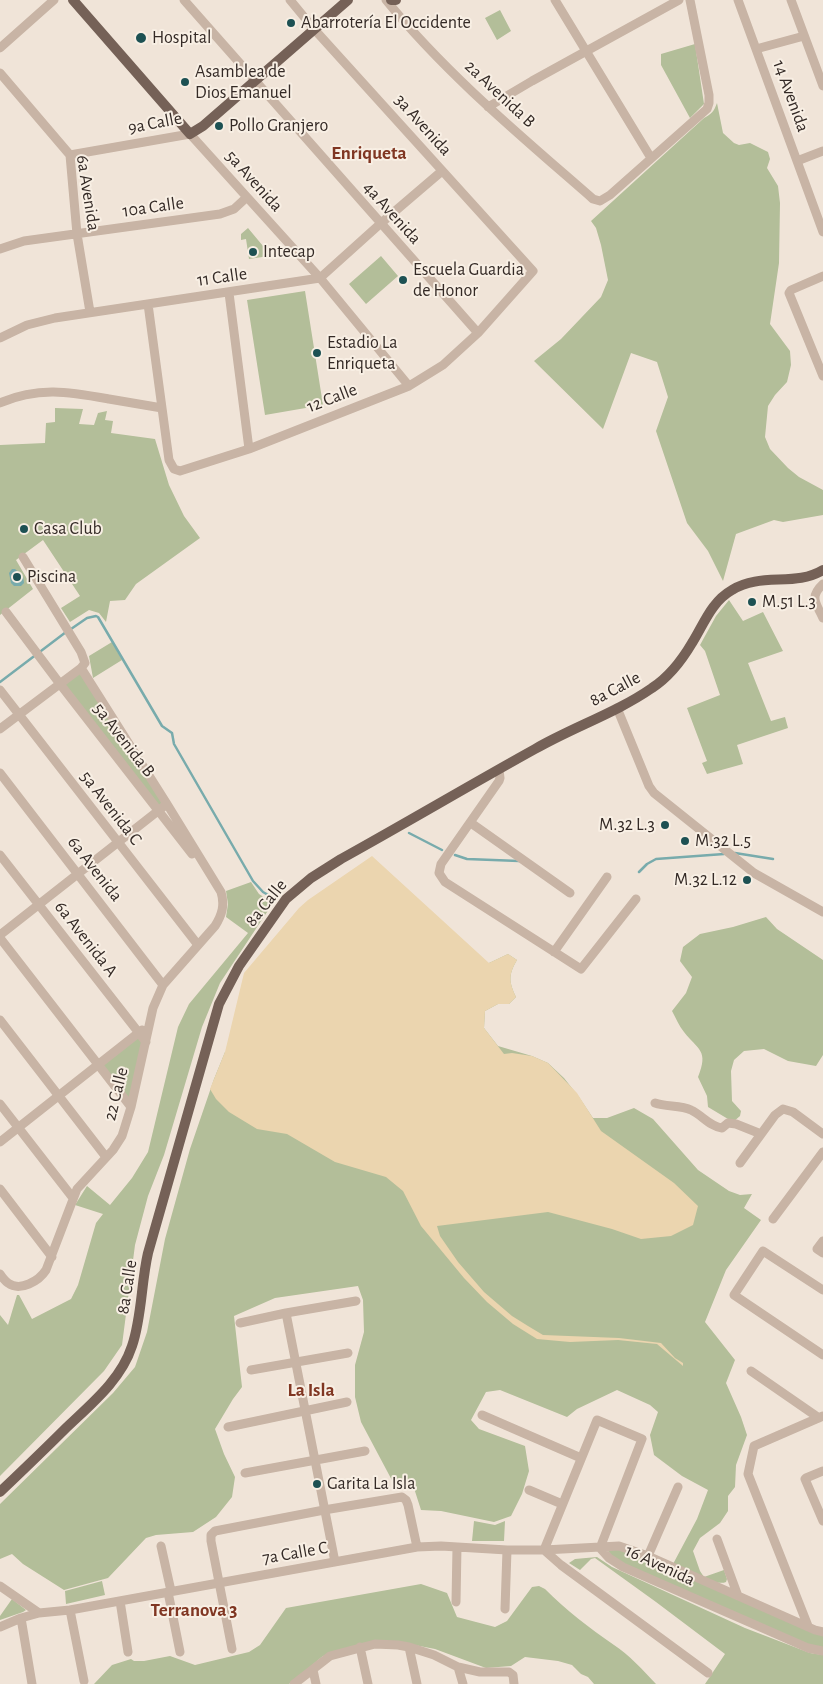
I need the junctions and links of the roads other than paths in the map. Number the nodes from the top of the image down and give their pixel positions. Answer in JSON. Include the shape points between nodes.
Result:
{"nodes":[{"id":1,"x":54,"y":0,"type":"edge"},
{"id":2,"x":73,"y":0,"type":"edge"},
{"id":3,"x":184,"y":0,"type":"edge"},
{"id":4,"x":290,"y":0,"type":"edge"},
{"id":5,"x":348,"y":0,"type":"edge"},
{"id":6,"x":386,"y":0,"type":"edge"},
{"id":7,"x":391,"y":0,"type":"edge"},
{"id":8,"x":396,"y":0,"type":"edge"},
{"id":9,"x":555,"y":0,"type":"edge"},
{"id":10,"x":679,"y":0,"type":"edge"},
{"id":11,"x":690,"y":0,"type":"edge"},
{"id":12,"x":738,"y":0,"type":"edge"},
{"id":13,"x":791,"y":0,"type":"edge"},
{"id":14,"x":314,"y":29,"type":"junction"},
{"id":15,"x":804,"y":36,"type":"junction"},
{"id":16,"x":0,"y":48,"type":"edge"},
{"id":17,"x":756,"y":49,"type":"junction"},
{"id":18,"x":587,"y":50,"type":"junction"},
{"id":19,"x":0,"y":73,"type":"edge"},
{"id":20,"x":255,"y":82,"type":"junction"},
{"id":21,"x":823,"y":86,"type":"edge"},
{"id":22,"x":488,"y":107,"type":"junction"},
{"id":23,"x":190,"y":134,"type":"junction"},
{"id":24,"x":823,"y":151,"type":"edge"},
{"id":25,"x":70,"y":155,"type":"junction"},
{"id":26,"x":651,"y":158,"type":"junction"},
{"id":27,"x":797,"y":161,"type":"junction"},
{"id":28,"x":442,"y":171,"type":"junction"},
{"id":29,"x":247,"y":197,"type":"junction"},
{"id":30,"x":380,"y":224,"type":"junction"},
{"id":31,"x":823,"y":232,"type":"edge"},
{"id":32,"x":78,"y":234,"type":"junction"},
{"id":33,"x":0,"y":249,"type":"edge"},
{"id":34,"x":533,"y":271,"type":"joint"},
{"id":35,"x":823,"y":276,"type":"edge"},
{"id":36,"x":320,"y":278,"type":"junction"},
{"id":37,"x":229,"y":293,"type":"junction"},
{"id":38,"x":148,"y":304,"type":"junction"},
{"id":39,"x":90,"y":312,"type":"junction"},
{"id":40,"x":478,"y":333,"type":"junction"},
{"id":41,"x":0,"y":338,"type":"edge"},
{"id":42,"x":823,"y":376,"type":"edge"},
{"id":43,"x":409,"y":386,"type":"junction"},
{"id":44,"x":0,"y":403,"type":"edge"},
{"id":45,"x":162,"y":408,"type":"junction"},
{"id":46,"x":249,"y":448,"type":"junction"},
{"id":47,"x":23,"y":557,"type":"dead end"},
{"id":48,"x":823,"y":570,"type":"edge"},
{"id":49,"x":823,"y":584,"type":"edge"},
{"id":50,"x":6,"y":612,"type":"dead end"},
{"id":51,"x":823,"y":618,"type":"edge"},
{"id":52,"x":81,"y":668,"type":"junction"},
{"id":53,"x":60,"y":684,"type":"junction"},
{"id":54,"x":0,"y":690,"type":"edge"},
{"id":55,"x":617,"y":708,"type":"junction"},
{"id":56,"x":19,"y":715,"type":"junction"},
{"id":57,"x":0,"y":729,"type":"edge"},
{"id":58,"x":499,"y":770,"type":"junction"},
{"id":59,"x":0,"y":773,"type":"edge"},
{"id":60,"x":168,"y":804,"type":"junction"},
{"id":61,"x":158,"y":811,"type":"junction"},
{"id":62,"x":471,"y":823,"type":"junction"},
{"id":63,"x":118,"y":843,"type":"junction"},
{"id":64,"x":0,"y":855,"type":"edge"},
{"id":65,"x":78,"y":873,"type":"junction"},
{"id":66,"x":607,"y":877,"type":"dead end"},
{"id":67,"x":217,"y":886,"type":"junction"},
{"id":68,"x":570,"y":893,"type":"dead end"},
{"id":69,"x":636,"y":899,"type":"dead end"},
{"id":70,"x":39,"y":904,"type":"junction"},
{"id":71,"x":823,"y":912,"type":"edge"},
{"id":72,"x":0,"y":936,"type":"edge"},
{"id":73,"x":198,"y":945,"type":"junction"},
{"id":74,"x":554,"y":952,"type":"junction"},
{"id":75,"x":163,"y":985,"type":"junction"},
{"id":76,"x":0,"y":1020,"type":"edge"},
{"id":77,"x":148,"y":1026,"type":"junction"},
{"id":78,"x":138,"y":1033,"type":"junction"},
{"id":79,"x":146,"y":1042,"type":"junction"},
{"id":80,"x":99,"y":1064,"type":"junction"},
{"id":81,"x":58,"y":1096,"type":"junction"},
{"id":82,"x":655,"y":1103,"type":"dead end"},
{"id":83,"x":0,"y":1104,"type":"edge"},
{"id":84,"x":131,"y":1107,"type":"junction"},
{"id":85,"x":19,"y":1128,"type":"junction"},
{"id":86,"x":761,"y":1134,"type":"junction"},
{"id":87,"x":823,"y":1134,"type":"edge"},
{"id":88,"x":0,"y":1142,"type":"edge"},
{"id":89,"x":823,"y":1152,"type":"edge"},
{"id":90,"x":106,"y":1157,"type":"junction"},
{"id":91,"x":740,"y":1163,"type":"dead end"},
{"id":92,"x":0,"y":1189,"type":"edge"},
{"id":93,"x":73,"y":1198,"type":"junction"},
{"id":94,"x":773,"y":1219,"type":"dead end"},
{"id":95,"x":823,"y":1241,"type":"edge"},
{"id":96,"x":823,"y":1253,"type":"edge"},
{"id":97,"x":52,"y":1257,"type":"junction"},
{"id":98,"x":0,"y":1274,"type":"edge"},
{"id":99,"x":823,"y":1290,"type":"edge"},
{"id":100,"x":356,"y":1301,"type":"dead end"},
{"id":101,"x":286,"y":1313,"type":"junction"},
{"id":102,"x":240,"y":1322,"type":"dead end"},
{"id":103,"x":348,"y":1353,"type":"dead end"},
{"id":104,"x":823,"y":1355,"type":"edge"},
{"id":105,"x":296,"y":1362,"type":"junction"},
{"id":106,"x":251,"y":1370,"type":"dead end"},
{"id":107,"x":751,"y":1371,"type":"dead end"},
{"id":108,"x":347,"y":1402,"type":"dead end"},
{"id":109,"x":305,"y":1411,"type":"junction"},
{"id":110,"x":482,"y":1415,"type":"dead end"},
{"id":111,"x":821,"y":1417,"type":"edge"},
{"id":112,"x":228,"y":1427,"type":"dead end"},
{"id":113,"x":365,"y":1451,"type":"dead end"},
{"id":114,"x":581,"y":1458,"type":"junction"},
{"id":115,"x":314,"y":1461,"type":"junction"},
{"id":116,"x":823,"y":1471,"type":"edge"},
{"id":117,"x":244,"y":1473,"type":"dead end"},
{"id":118,"x":678,"y":1487,"type":"dead end"},
{"id":119,"x":529,"y":1490,"type":"dead end"},
{"id":120,"x":0,"y":1492,"type":"edge"},
{"id":121,"x":562,"y":1504,"type":"junction"},
{"id":122,"x":324,"y":1510,"type":"junction"},
{"id":123,"x":823,"y":1521,"type":"edge"},
{"id":124,"x":717,"y":1539,"type":"dead end"},
{"id":125,"x":161,"y":1546,"type":"dead end"},
{"id":126,"x":457,"y":1547,"type":"junction"},
{"id":127,"x":417,"y":1548,"type":"junction"},
{"id":128,"x":600,"y":1548,"type":"junction"},
{"id":129,"x":507,"y":1550,"type":"junction"},
{"id":130,"x":544,"y":1550,"type":"junction"},
{"id":131,"x":648,"y":1556,"type":"junction"},
{"id":132,"x":335,"y":1562,"type":"junction"},
{"id":133,"x":219,"y":1582,"type":"junction"},
{"id":134,"x":0,"y":1586,"type":"edge"},
{"id":135,"x":169,"y":1591,"type":"junction"},
{"id":136,"x":738,"y":1596,"type":"junction"},
{"id":137,"x":120,"y":1601,"type":"junction"},
{"id":138,"x":456,"y":1602,"type":"dead end"},
{"id":139,"x":505,"y":1609,"type":"dead end"},
{"id":140,"x":70,"y":1610,"type":"junction"},
{"id":141,"x":39,"y":1613,"type":"junction"},
{"id":142,"x":21,"y":1618,"type":"junction"},
{"id":143,"x":808,"y":1626,"type":"junction"},
{"id":144,"x":0,"y":1627,"type":"edge"},
{"id":145,"x":823,"y":1632,"type":"edge"},
{"id":146,"x":360,"y":1647,"type":"junction"},
{"id":147,"x":409,"y":1647,"type":"junction"},
{"id":148,"x":232,"y":1648,"type":"dead end"},
{"id":149,"x":823,"y":1651,"type":"edge"},
{"id":150,"x":128,"y":1652,"type":"dead end"},
{"id":151,"x":180,"y":1652,"type":"dead end"},
{"id":152,"x":458,"y":1667,"type":"junction"},
{"id":153,"x":313,"y":1670,"type":"junction"},
{"id":154,"x":708,"y":1674,"type":"dead end"},
{"id":155,"x":84,"y":1681,"type":"dead end"},
{"id":156,"x":32,"y":1684,"type":"edge"},
{"id":157,"x":294,"y":1684,"type":"edge"},
{"id":158,"x":316,"y":1684,"type":"edge"},
{"id":159,"x":368,"y":1684,"type":"edge"},
{"id":160,"x":417,"y":1684,"type":"edge"},
{"id":161,"x":463,"y":1684,"type":"edge"},
{"id":162,"x":514,"y":1684,"type":"edge"}],
"edges":[{"from":1,"to":16,"type":"street"},
{"from":2,"to":23,"type":"main road","name":"5a Avenida"},
{"from":3,"to":20,"type":"street","name":"4a Avenida"},
{"from":4,"to":14,"type":"street","name":"3a Avenida"},
{"from":5,"to":14,"type":"main road","name":"9a Calle"},
{"from":6,"to":22,"type":"street","name":"2a Avenida B"},
{"from":7,"to":8,"type":"main road"},
{"from":9,"to":18,"type":"street"},
{"from":10,"to":18,"type":"street"},
{"from":11,"to":26,"type":"street","via":[[710,100],[707,109]]},
{"from":12,"to":17,"type":"street","name":"14 Avenida"},
{"from":13,"to":15,"type":"street"},
{"from":14,"to":20,"type":"main road","name":"9a Calle"},
{"from":14,"to":28,"type":"street","name":"3a Avenida"},
{"from":15,"to":17,"type":"street"},
{"from":15,"to":21,"type":"street"},
{"from":17,"to":27,"type":"street","name":"14 Avenida"},
{"from":18,"to":22,"type":"street"},
{"from":18,"to":26,"type":"street"},
{"from":19,"to":25,"type":"street","name":"6a Avenida"},
{"from":20,"to":23,"type":"main road","name":"9a Calle"},
{"from":20,"to":30,"type":"street","name":"4a Avenida"},
{"from":22,"to":26,"type":"street","name":"2a Avenida B","via":[[593,199],[602,201]]},
{"from":23,"to":25,"type":"street","name":"9a Calle"},
{"from":23,"to":29,"type":"street","name":"5a Avenida"},
{"from":24,"to":27,"type":"street"},
{"from":25,"to":32,"type":"street","name":"6a Avenida"},
{"from":27,"to":31,"type":"street","name":"14 Avenida"},
{"from":28,"to":30,"type":"street"},
{"from":28,"to":34,"type":"street","name":"3a Avenida"},
{"from":29,"to":32,"type":"street","name":"10a Calle","via":[[234,209],[220,214]]},
{"from":29,"to":36,"type":"street","name":"5a Avenida"},
{"from":30,"to":36,"type":"street"},
{"from":30,"to":40,"type":"street","name":"4a Avenida"},
{"from":32,"to":33,"type":"street","name":"10a Calle","via":[[24,241]]},
{"from":32,"to":39,"type":"street","name":"6a Avenida"},
{"from":34,"to":40,"type":"street","name":"12 Calle"},
{"from":35,"to":42,"type":"street","via":[[789,293]]},
{"from":36,"to":37,"type":"street","name":"11 Calle"},
{"from":36,"to":43,"type":"street","name":"5a Avenida"},
{"from":37,"to":38,"type":"street","name":"11 Calle"},
{"from":37,"to":46,"type":"street"},
{"from":38,"to":39,"type":"street","name":"11 Calle"},
{"from":38,"to":45,"type":"street"},
{"from":39,"to":41,"type":"street","name":"11 Calle","via":[[27,325]]},
{"from":40,"to":43,"type":"street","name":"12 Calle","via":[[443,365]]},
{"from":43,"to":46,"type":"street","name":"12 Calle"},
{"from":44,"to":45,"type":"street","via":[[50,391]]},
{"from":45,"to":46,"type":"street","name":"12 Calle","via":[[169,460],[174,469],[180,471]]},
{"from":47,"to":52,"type":"street","via":[[84,658]]},
{"from":48,"to":55,"type":"main road","name":"8a Calle","via":[[804,578],[761,580],[733,589],[713,607],[692,644],[669,674],[653,688]]},
{"from":49,"to":51,"type":"street","via":[[814,600]]},
{"from":50,"to":53,"type":"street","name":"5a Avenida B"},
{"from":52,"to":53,"type":"street"},
{"from":52,"to":60,"type":"street"},
{"from":53,"to":56,"type":"street"},
{"from":53,"to":61,"type":"street","name":"5a Avenida B"},
{"from":54,"to":56,"type":"street","name":"5a Avenida C"},
{"from":55,"to":58,"type":"main road","name":"8a Calle"},
{"from":55,"to":71,"type":"street","via":[[650,788],[754,873]]},
{"from":56,"to":57,"type":"street"},
{"from":56,"to":63,"type":"street","name":"5a Avenida C"},
{"from":58,"to":62,"type":"street","via":[[500,778]]},
{"from":58,"to":120,"type":"main road","name":"8a Calle","via":[[311,878],[282,904],[249,951],[231,978],[210,1033],[147,1259],[138,1323],[128,1356],[99,1397]]},
{"from":59,"to":65,"type":"street","name":"6a Avenida"},
{"from":60,"to":61,"type":"street"},
{"from":60,"to":67,"type":"street"},
{"from":61,"to":63,"type":"street"},
{"from":61,"to":67,"type":"street","name":"5a Avenida B"},
{"from":62,"to":68,"type":"street"},
{"from":62,"to":74,"type":"street","via":[[443,861],[440,876]]},
{"from":63,"to":65,"type":"street"},
{"from":63,"to":73,"type":"street","name":"5a Avenida C"},
{"from":64,"to":70,"type":"street","name":"6a Avenida A"},
{"from":65,"to":70,"type":"street"},
{"from":65,"to":75,"type":"street","name":"6a Avenida"},
{"from":66,"to":74,"type":"street"},
{"from":67,"to":73,"type":"street","name":"22 Calle","via":[[223,902],[221,915]]},
{"from":69,"to":74,"type":"street","via":[[581,970]]},
{"from":70,"to":72,"type":"street"},
{"from":70,"to":78,"type":"street","name":"6a Avenida A"},
{"from":72,"to":80,"type":"street"},
{"from":73,"to":75,"type":"street","name":"22 Calle"},
{"from":75,"to":77,"type":"street","name":"22 Calle"},
{"from":76,"to":81,"type":"street"},
{"from":77,"to":78,"type":"street"},
{"from":77,"to":79,"type":"street","name":"22 Calle"},
{"from":78,"to":79,"type":"street","name":"6a Avenida A"},
{"from":78,"to":80,"type":"street"},
{"from":79,"to":84,"type":"street","name":"22 Calle"},
{"from":80,"to":81,"type":"street"},
{"from":80,"to":84,"type":"street"},
{"from":81,"to":85,"type":"street"},
{"from":81,"to":90,"type":"street"},
{"from":82,"to":86,"type":"street","via":[[690,1109],[716,1127],[736,1124]]},
{"from":83,"to":85,"type":"street"},
{"from":84,"to":90,"type":"street","name":"22 Calle","via":[[122,1136]]},
{"from":85,"to":88,"type":"street"},
{"from":85,"to":93,"type":"street"},
{"from":86,"to":87,"type":"street","via":[[783,1109],[793,1112]]},
{"from":86,"to":91,"type":"street"},
{"from":89,"to":94,"type":"street"},
{"from":90,"to":93,"type":"street","name":"22 Calle","via":[[83,1181]]},
{"from":92,"to":97,"type":"street"},
{"from":93,"to":97,"type":"street","name":"22 Calle"},
{"from":95,"to":96,"type":"street","via":[[818,1249]]},
{"from":97,"to":98,"type":"street","name":"22 Calle","via":[[38,1280],[20,1286],[7,1283]]},
{"from":99,"to":104,"type":"street","via":[[764,1251],[734,1295]]},
{"from":100,"to":101,"type":"street"},
{"from":101,"to":102,"type":"street"},
{"from":101,"to":105,"type":"street"},
{"from":103,"to":105,"type":"street"},
{"from":105,"to":106,"type":"street"},
{"from":105,"to":109,"type":"street"},
{"from":107,"to":111,"type":"street"},
{"from":108,"to":109,"type":"street"},
{"from":109,"to":112,"type":"street"},
{"from":109,"to":115,"type":"street"},
{"from":110,"to":114,"type":"street"},
{"from":111,"to":143,"type":"street","via":[[754,1446],[748,1474]]},
{"from":113,"to":115,"type":"street"},
{"from":114,"to":121,"type":"street"},
{"from":114,"to":128,"type":"street","via":[[597,1420],[642,1439]]},
{"from":115,"to":117,"type":"street"},
{"from":115,"to":122,"type":"street"},
{"from":116,"to":123,"type":"street","via":[[805,1480]]},
{"from":118,"to":131,"type":"street"},
{"from":119,"to":121,"type":"street"},
{"from":121,"to":130,"type":"street"},
{"from":122,"to":127,"type":"street","via":[[405,1498]]},
{"from":122,"to":132,"type":"street"},
{"from":122,"to":133,"type":"street","via":[[212,1533]]},
{"from":124,"to":136,"type":"street"},
{"from":125,"to":135,"type":"street"},
{"from":126,"to":127,"type":"street","name":"7a Calle C"},
{"from":126,"to":129,"type":"street","name":"7a Calle C"},
{"from":126,"to":138,"type":"street"},
{"from":127,"to":132,"type":"street","name":"7a Calle C"},
{"from":128,"to":130,"type":"street","name":"7a Calle C"},
{"from":128,"to":131,"type":"street","name":"16 Avenida","via":[[619,1546]]},
{"from":128,"to":149,"type":"street","name":"16 Avenida","via":[[608,1558],[623,1567],[808,1648]]},
{"from":129,"to":130,"type":"street","name":"7a Calle C"},
{"from":129,"to":139,"type":"street"},
{"from":130,"to":154,"type":"street"},
{"from":131,"to":136,"type":"street","name":"16 Avenida"},
{"from":132,"to":133,"type":"street","name":"7a Calle C"},
{"from":133,"to":135,"type":"street","name":"7a Calle C"},
{"from":133,"to":148,"type":"street"},
{"from":134,"to":141,"type":"street"},
{"from":135,"to":137,"type":"street","name":"7a Calle C"},
{"from":135,"to":151,"type":"street"},
{"from":136,"to":143,"type":"street","name":"16 Avenida"},
{"from":137,"to":140,"type":"street","name":"7a Calle C"},
{"from":137,"to":150,"type":"street"},
{"from":140,"to":141,"type":"street","name":"7a Calle C"},
{"from":140,"to":155,"type":"street"},
{"from":141,"to":142,"type":"street","name":"7a Calle C"},
{"from":142,"to":144,"type":"street","name":"7a Calle C"},
{"from":142,"to":156,"type":"street"},
{"from":143,"to":145,"type":"street","name":"16 Avenida"},
{"from":146,"to":147,"type":"street","via":[[385,1644]]},
{"from":146,"to":153,"type":"street","via":[[330,1656]]},
{"from":146,"to":159,"type":"street"},
{"from":147,"to":152,"type":"street"},
{"from":147,"to":160,"type":"street"},
{"from":152,"to":161,"type":"street"},
{"from":152,"to":162,"type":"street","via":[[480,1672],[512,1673]]},
{"from":153,"to":157,"type":"street"},
{"from":153,"to":158,"type":"street"}]}
